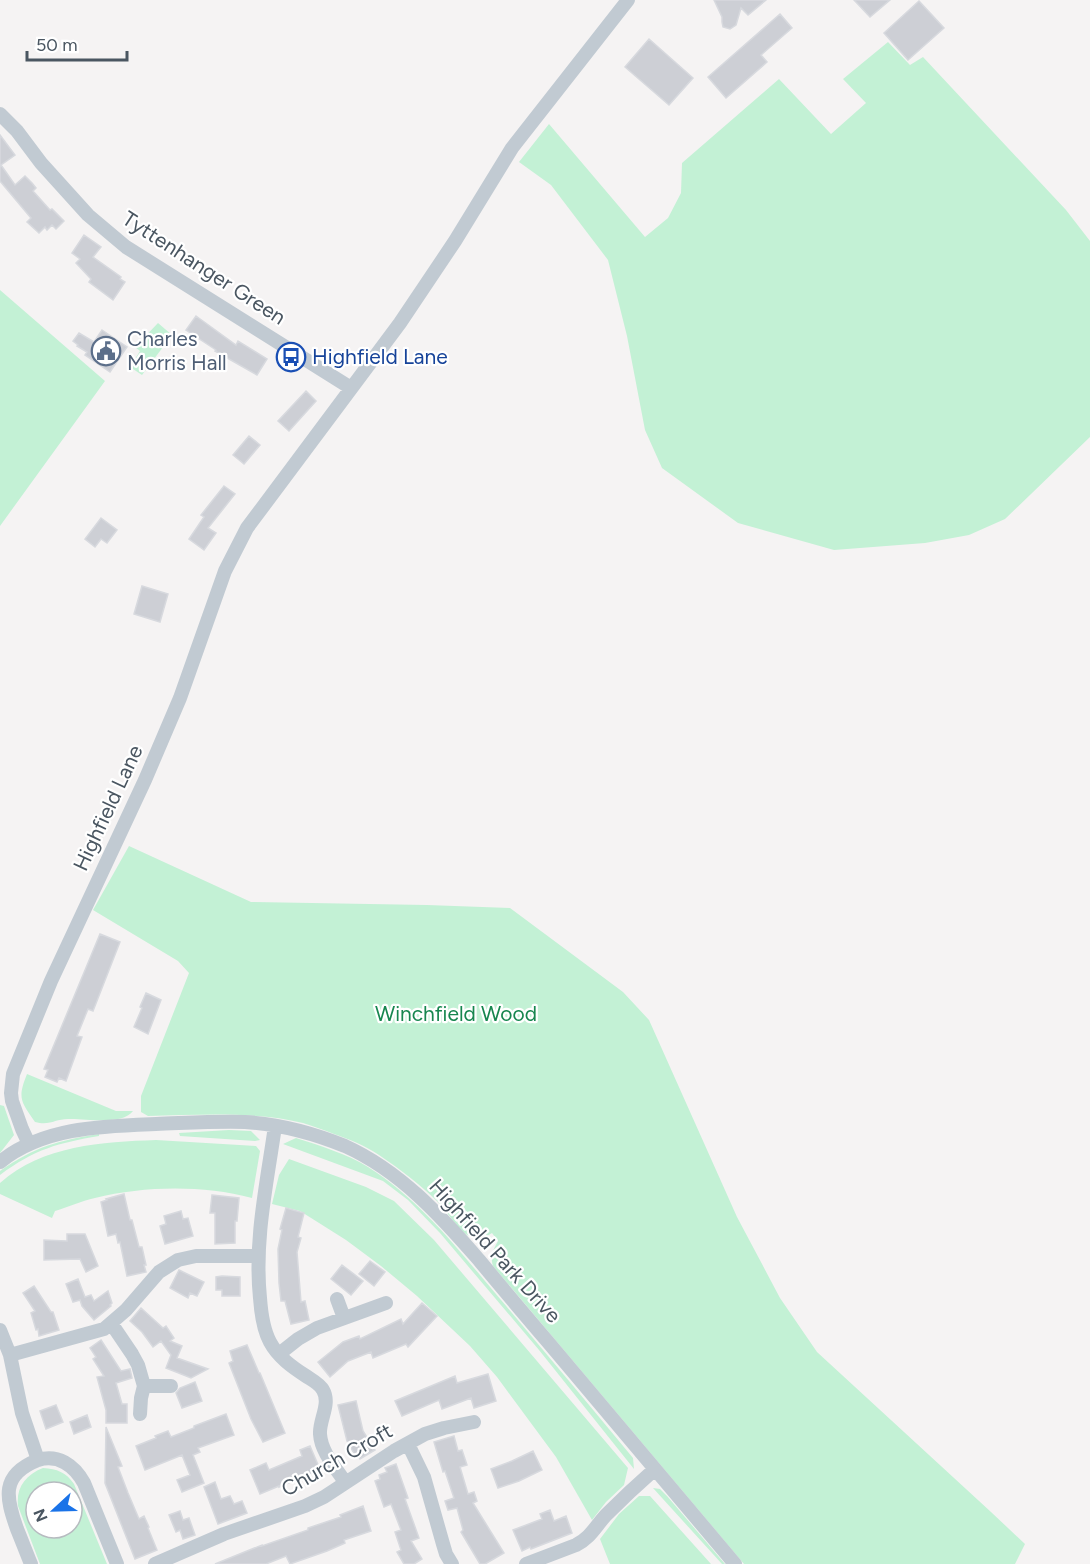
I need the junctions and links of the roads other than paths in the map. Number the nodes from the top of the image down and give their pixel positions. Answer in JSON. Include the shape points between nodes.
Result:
{"nodes":[{"id":1,"x":628,"y":0,"type":"edge"},
{"id":2,"x":0,"y":114,"type":"edge"},
{"id":3,"x":351,"y":388,"type":"junction"},
{"id":4,"x":275,"y":1126,"type":"junction"},
{"id":5,"x":29,"y":1144,"type":"junction"},
{"id":6,"x":0,"y":1162,"type":"edge"},
{"id":7,"x":257,"y":1256,"type":"junction"},
{"id":8,"x":338,"y":1299,"type":"dead end"},
{"id":9,"x":386,"y":1303,"type":"dead end"},
{"id":10,"x":344,"y":1318,"type":"junction"},
{"id":11,"x":111,"y":1323,"type":"junction"},
{"id":12,"x":0,"y":1330,"type":"edge"},
{"id":13,"x":279,"y":1354,"type":"junction"},
{"id":14,"x":10,"y":1355,"type":"junction"},
{"id":15,"x":144,"y":1386,"type":"junction"},
{"id":16,"x":171,"y":1386,"type":"dead end"},
{"id":17,"x":140,"y":1414,"type":"dead end"},
{"id":18,"x":474,"y":1422,"type":"dead end"},
{"id":19,"x":408,"y":1443,"type":"junction"},
{"id":20,"x":38,"y":1460,"type":"junction"},
{"id":21,"x":655,"y":1470,"type":"junction"},
{"id":22,"x":345,"y":1482,"type":"junction"},
{"id":23,"x":4,"y":1494,"type":"edge"},
{"id":24,"x":31,"y":1564,"type":"edge"},
{"id":25,"x":117,"y":1564,"type":"edge"},
{"id":26,"x":155,"y":1564,"type":"edge"},
{"id":27,"x":452,"y":1564,"type":"edge"},
{"id":28,"x":526,"y":1564,"type":"edge"},
{"id":29,"x":735,"y":1564,"type":"edge"}],
"edges":[{"from":1,"to":3,"type":"street","name":"Highfield Lane","via":[[512,148],[455,241]]},
{"from":2,"to":3,"type":"street","name":"Tyttenhanger Green","via":[[88,215],[126,247]]},
{"from":3,"to":5,"type":"street","name":"Highfield Lane","via":[[247,528],[225,571],[180,698],[51,981],[13,1074],[12,1101]]},
{"from":4,"to":5,"type":"street","name":"Highfield Park Drive","via":[[216,1122],[104,1127],[59,1134]]},
{"from":4,"to":7,"type":"street"},
{"from":4,"to":21,"type":"street","name":"Highfield Park Drive","via":[[347,1147],[389,1172],[431,1206]]},
{"from":5,"to":6,"type":"street"},
{"from":7,"to":11,"type":"street","via":[[196,1256],[178,1260],[159,1272]]},
{"from":7,"to":13,"type":"street","via":[[261,1310],[269,1341]]},
{"from":8,"to":10,"type":"street"},
{"from":9,"to":10,"type":"street"},
{"from":10,"to":13,"type":"street","via":[[317,1328]]},
{"from":11,"to":14,"type":"street","via":[[96,1332]]},
{"from":11,"to":15,"type":"street","via":[[132,1353]]},
{"from":12,"to":14,"type":"street"},
{"from":13,"to":22,"type":"street","via":[[324,1391],[321,1442]]},
{"from":14,"to":20,"type":"street","via":[[22,1413]]},
{"from":15,"to":16,"type":"street"},
{"from":15,"to":17,"type":"street"},
{"from":18,"to":19,"type":"street","name":"Church Croft","via":[[425,1434]]},
{"from":19,"to":22,"type":"street","name":"Church Croft"},
{"from":19,"to":27,"type":"street","via":[[424,1477]]},
{"from":20,"to":23,"type":"street","via":[[17,1474]]},
{"from":20,"to":25,"type":"street","via":[[64,1462],[81,1478]]},
{"from":21,"to":28,"type":"street","via":[[584,1541]]},
{"from":21,"to":29,"type":"street","name":"Highfield Park Drive"},
{"from":22,"to":26,"type":"street","name":"Church Croft","via":[[305,1506],[208,1540]]},
{"from":23,"to":24,"type":"street"}]}
